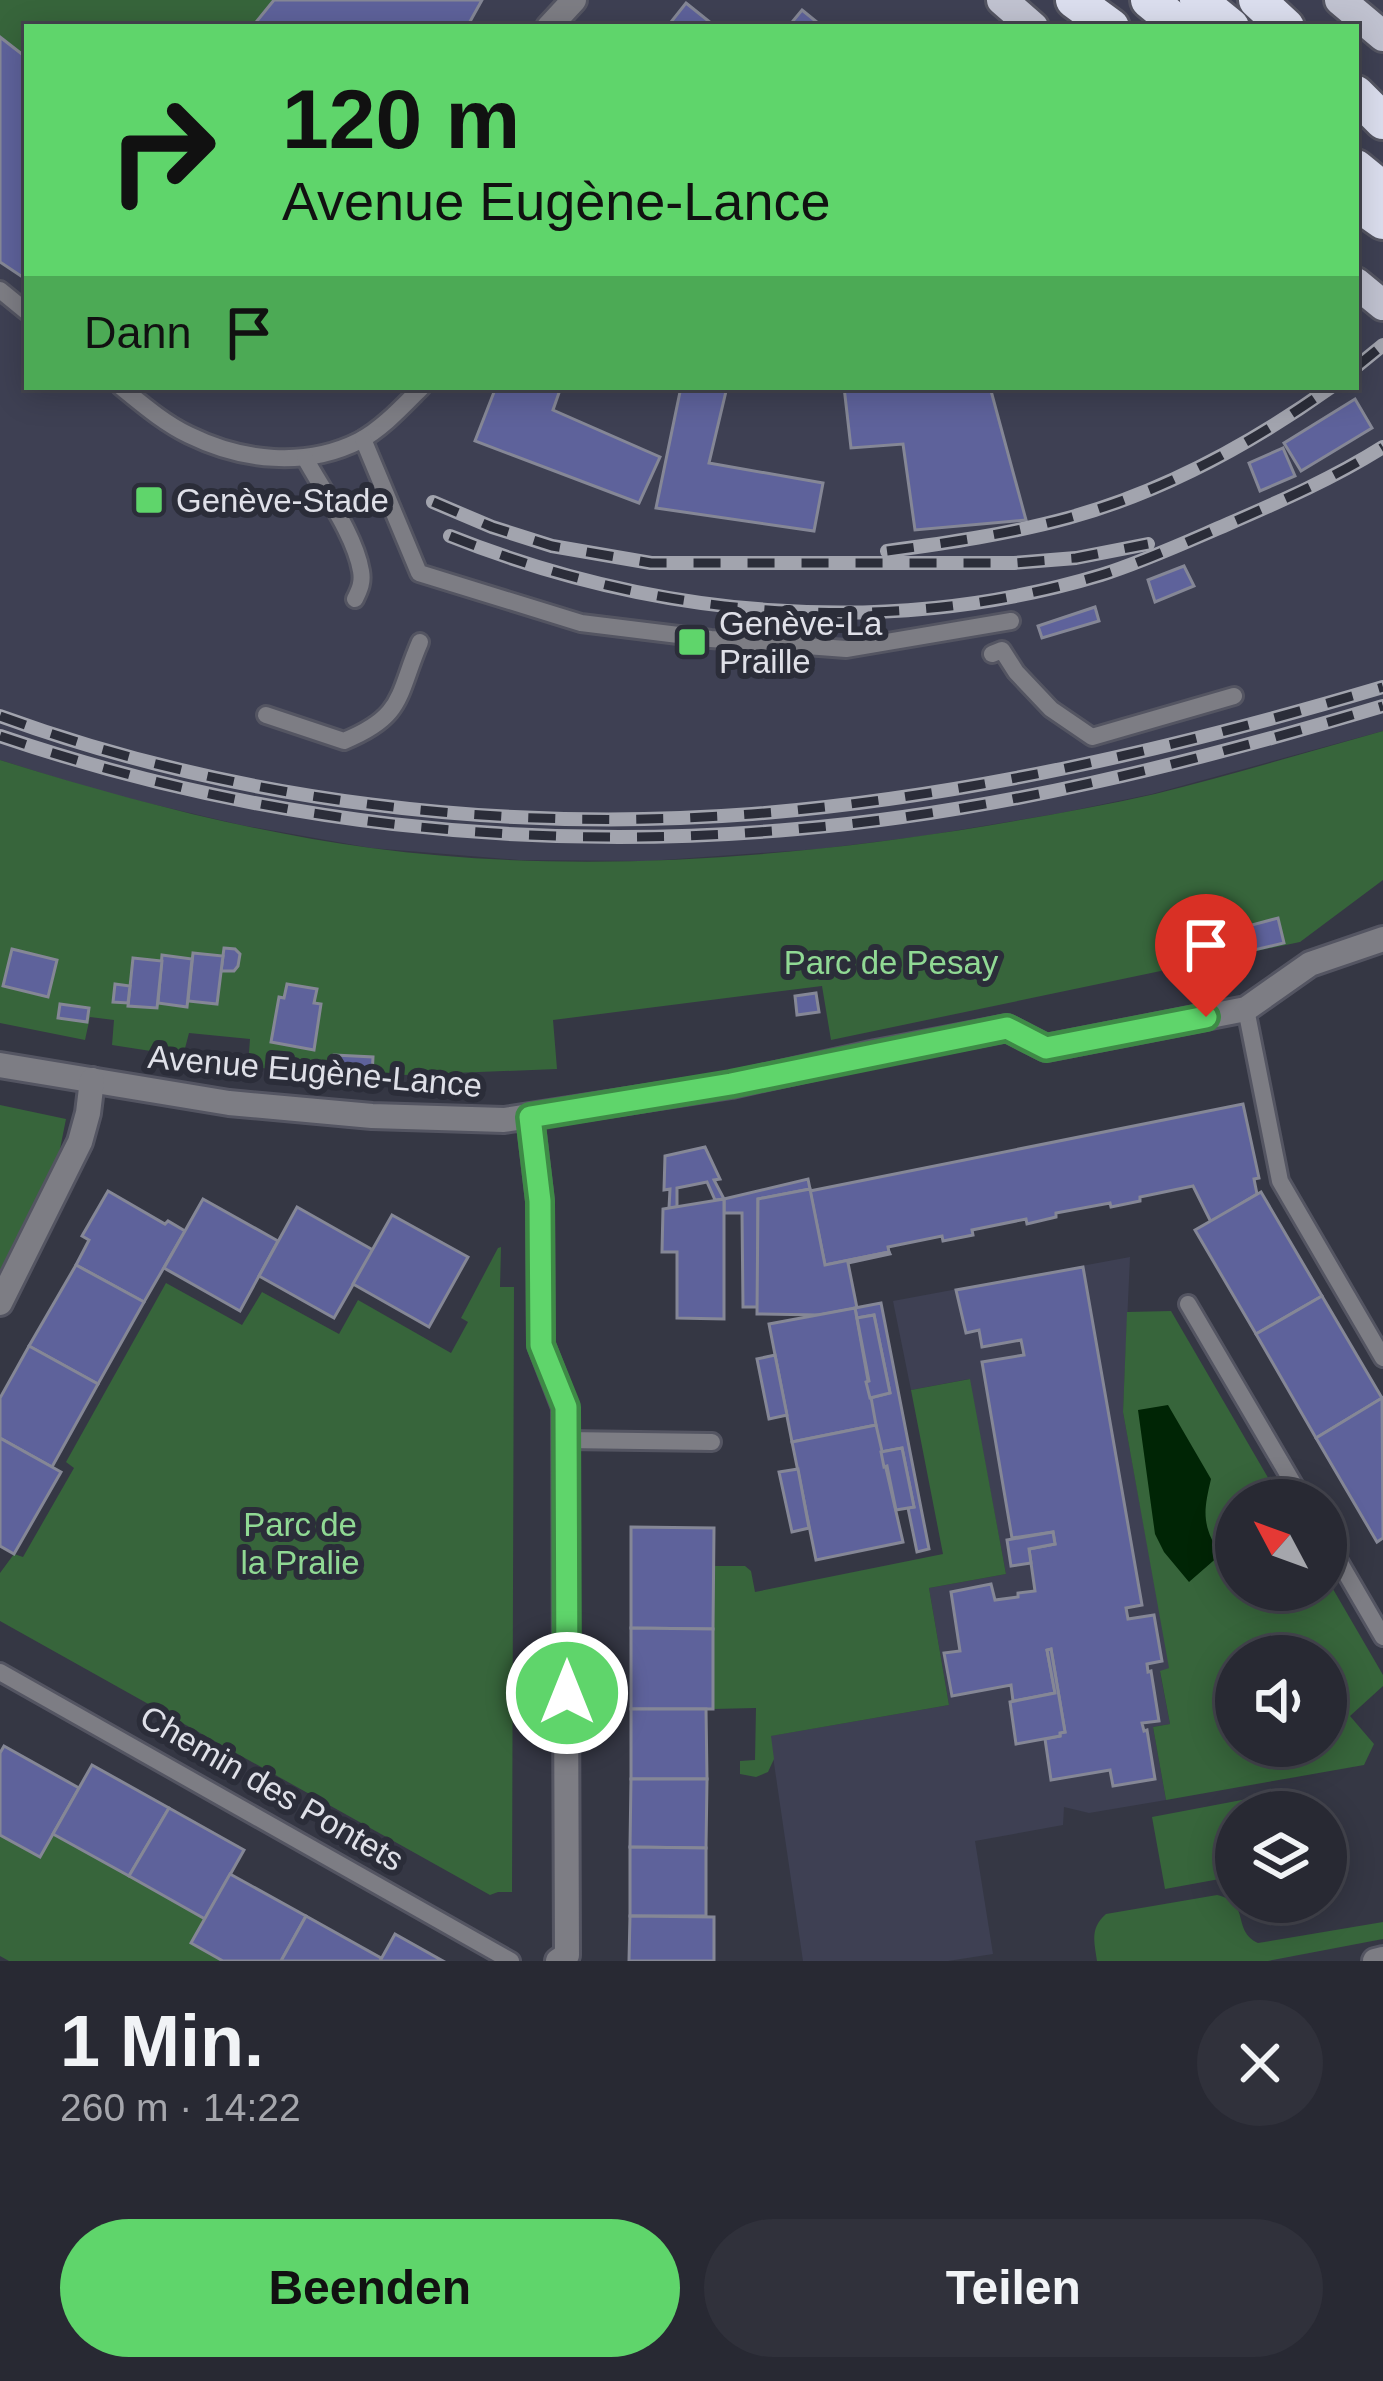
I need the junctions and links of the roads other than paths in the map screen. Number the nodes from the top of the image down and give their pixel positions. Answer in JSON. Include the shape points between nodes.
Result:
{"nodes":[{"id":1,"x":574,"y":0,"type":"edge"},
{"id":2,"x":1002,"y":0,"type":"edge"},
{"id":3,"x":1074,"y":0,"type":"edge"},
{"id":4,"x":1149,"y":0,"type":"edge"},
{"id":5,"x":1198,"y":0,"type":"edge"},
{"id":6,"x":1257,"y":0,"type":"edge"},
{"id":7,"x":1340,"y":0,"type":"edge"},
{"id":8,"x":552,"y":24,"type":"edge"},
{"id":9,"x":1030,"y":24,"type":"edge"},
{"id":10,"x":1107,"y":24,"type":"edge"},
{"id":11,"x":1178,"y":24,"type":"edge"},
{"id":12,"x":1228,"y":24,"type":"edge"},
{"id":13,"x":1283,"y":24,"type":"edge"},
{"id":14,"x":1383,"y":36,"type":"edge"},
{"id":15,"x":1359,"y":97,"type":"edge"},
{"id":16,"x":1383,"y":121,"type":"edge"},
{"id":17,"x":1359,"y":170,"type":"edge"},
{"id":18,"x":1383,"y":190,"type":"edge"},
{"id":19,"x":1359,"y":285,"type":"edge"},
{"id":20,"x":0,"y":290,"type":"edge"},
{"id":21,"x":1383,"y":305,"type":"edge"},
{"id":22,"x":24,"y":310,"type":"edge"},
{"id":23,"x":125,"y":390,"type":"edge"},
{"id":24,"x":419,"y":390,"type":"edge"},
{"id":25,"x":363,"y":440,"type":"junction"},
{"id":26,"x":305,"y":458,"type":"junction"},
{"id":27,"x":355,"y":599,"type":"dead end"},
{"id":28,"x":1011,"y":621,"type":"dead end"},
{"id":29,"x":420,"y":642,"type":"dead end"},
{"id":30,"x":992,"y":654,"type":"dead end"},
{"id":31,"x":1234,"y":696,"type":"dead end"},
{"id":32,"x":266,"y":715,"type":"dead end"},
{"id":33,"x":1383,"y":939,"type":"edge"},
{"id":34,"x":1246,"y":1009,"type":"junction"},
{"id":35,"x":0,"y":1065,"type":"edge"},
{"id":36,"x":92,"y":1080,"type":"junction"},
{"id":37,"x":530,"y":1117,"type":"junction"},
{"id":38,"x":0,"y":1303,"type":"edge"},
{"id":39,"x":1188,"y":1304,"type":"dead end"},
{"id":40,"x":1383,"y":1358,"type":"edge"},
{"id":41,"x":566,"y":1440,"type":"junction"},
{"id":42,"x":712,"y":1442,"type":"dead end"},
{"id":43,"x":1291,"y":1479,"type":"edge"},
{"id":44,"x":1347,"y":1575,"type":"edge"},
{"id":45,"x":1383,"y":1637,"type":"edge"},
{"id":46,"x":0,"y":1672,"type":"edge"},
{"id":47,"x":511,"y":1961,"type":"edge"},
{"id":48,"x":558,"y":1961,"type":"edge"}],
"edges":[{"from":1,"to":8,"type":"street"},
{"from":2,"to":9,"type":"main road"},
{"from":3,"to":10,"type":"highway"},
{"from":4,"to":11,"type":"highway"},
{"from":5,"to":12,"type":"highway"},
{"from":6,"to":13,"type":"highway"},
{"from":7,"to":14,"type":"main road"},
{"from":15,"to":16,"type":"highway"},
{"from":17,"to":18,"type":"highway"},
{"from":19,"to":21,"type":"main road"},
{"from":20,"to":22,"type":"lane"},
{"from":23,"to":26,"type":"lane","via":[[204,441],[248,455]]},
{"from":24,"to":25,"type":"lane"},
{"from":25,"to":26,"type":"lane"},
{"from":25,"to":28,"type":"lane","via":[[419,572],[581,623],[846,649]]},
{"from":26,"to":27,"type":"lane","via":[[354,548],[362,572]]},
{"from":29,"to":32,"type":"lane","via":[[394,710],[356,736],[344,741]]},
{"from":30,"to":31,"type":"lane","via":[[1002,650],[1051,709],[1092,737]]},
{"from":33,"to":34,"type":"street","name":"Avenue Eugène-Lance","via":[[1310,964]]},
{"from":34,"to":37,"type":"street","name":"Avenue Eugène-Lance","via":[[1046,1048],[1007,1028]]},
{"from":34,"to":40,"type":"lane","via":[[1280,1180]]},
{"from":35,"to":36,"type":"street","name":"Avenue Eugène-Lance"},
{"from":36,"to":37,"type":"street","name":"Avenue Eugène-Lance","via":[[372,1116]]},
{"from":36,"to":38,"type":"street","via":[[80,1142]]},
{"from":37,"to":41,"type":"street","via":[[541,1345],[566,1407]]},
{"from":39,"to":43,"type":"lane"},
{"from":41,"to":42,"type":"lane"},
{"from":41,"to":48,"type":"street","via":[[567,1955]]},
{"from":44,"to":45,"type":"lane"},
{"from":46,"to":47,"type":"lane","name":"Chemin des Pontets"}]}
